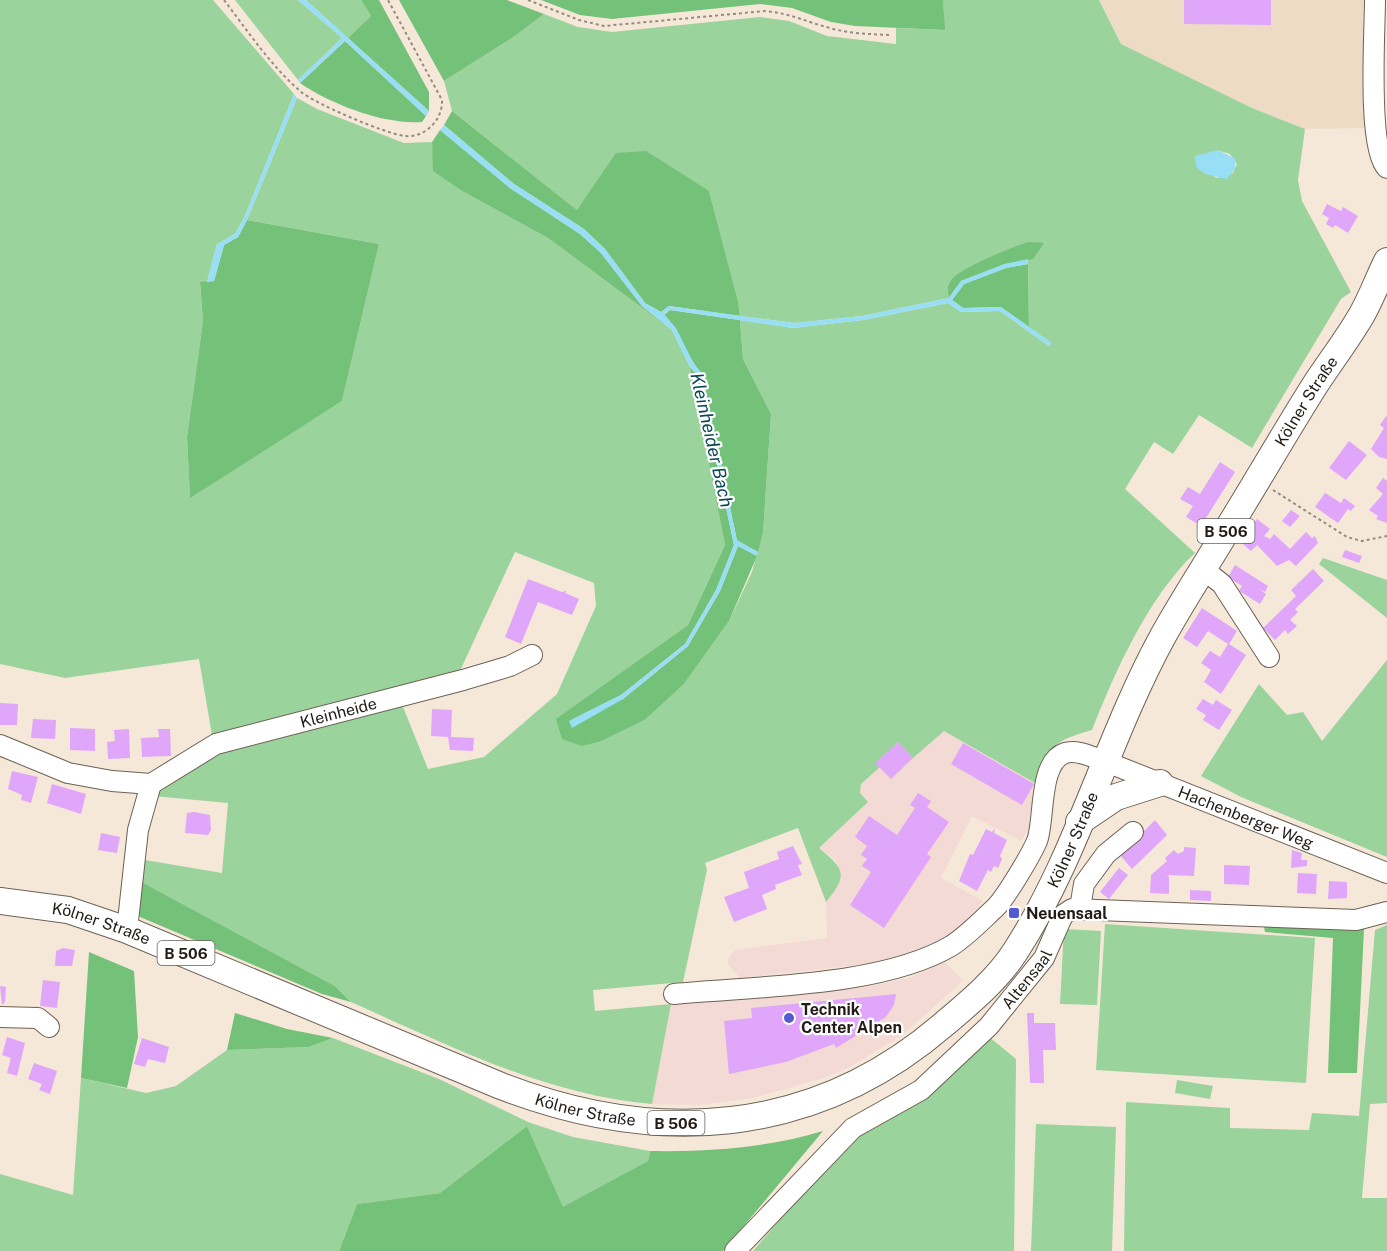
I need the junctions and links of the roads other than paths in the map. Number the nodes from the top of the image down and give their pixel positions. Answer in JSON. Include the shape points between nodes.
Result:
{"nodes":[{"id":1,"x":1375,"y":0,"type":"edge"},
{"id":2,"x":1387,"y":168,"type":"edge"},
{"id":3,"x":1387,"y":261,"type":"edge"},
{"id":4,"x":1203,"y":570,"type":"junction"},
{"id":5,"x":532,"y":655,"type":"dead end"},
{"id":6,"x":1269,"y":657,"type":"dead end"},
{"id":7,"x":0,"y":745,"type":"edge"},
{"id":8,"x":1104,"y":761,"type":"junction"},
{"id":9,"x":1160,"y":783,"type":"junction"},
{"id":10,"x":151,"y":784,"type":"junction"},
{"id":11,"x":1078,"y":822,"type":"junction"},
{"id":12,"x":1133,"y":832,"type":"dead end"},
{"id":13,"x":1387,"y":873,"type":"edge"},
{"id":14,"x":0,"y":900,"type":"edge"},
{"id":15,"x":1080,"y":908,"type":"junction"},
{"id":16,"x":1387,"y":912,"type":"edge"},
{"id":17,"x":127,"y":930,"type":"junction"},
{"id":18,"x":674,"y":994,"type":"dead end"},
{"id":19,"x":0,"y":1017,"type":"edge"},
{"id":20,"x":49,"y":1027,"type":"dead end"},
{"id":21,"x":735,"y":1251,"type":"edge"}],
"edges":[{"from":1,"to":2,"type":"street","via":[[1375,132],[1379,154]]},
{"from":3,"to":4,"type":"main road","name":"Kölner Straße","number":"B 506","via":[[1362,315]]},
{"from":4,"to":6,"type":"street","via":[[1222,584]]},
{"from":4,"to":8,"type":"main road","name":"Kölner Straße","number":"B 506","via":[[1140,679]]},
{"from":5,"to":10,"type":"street","name":"Kleinheide","via":[[463,680],[216,744]]},
{"from":7,"to":10,"type":"street","via":[[68,773]]},
{"from":8,"to":9,"type":"street","name":"Hachenberger Weg"},
{"from":8,"to":11,"type":"main road","name":"Kölner Straße","number":"B 506"},
{"from":8,"to":18,"type":"street","name":"Kölner Straße","via":[[1077,752],[1055,759],[1041,801],[1038,840],[998,904],[952,945],[891,971]]},
{"from":9,"to":11,"type":"main road","via":[[1116,797]]},
{"from":9,"to":13,"type":"street","name":"Hachenberger Weg"},
{"from":10,"to":17,"type":"street","via":[[138,830]]},
{"from":11,"to":17,"type":"main road","name":"Kölner Straße","number":"B 506","via":[[1047,896],[1014,955],[980,993],[928,1038],[872,1076],[817,1100],[752,1117],[643,1122],[541,1102]]},
{"from":12,"to":15,"type":"street","via":[[1106,854],[1084,884]]},
{"from":14,"to":17,"type":"main road","name":"Kölner Straße","number":"B 506","via":[[68,910]]},
{"from":15,"to":16,"type":"street","via":[[1356,920]]},
{"from":15,"to":21,"type":"street","name":"Altensaal","via":[[1063,915],[1044,958],[989,1026],[921,1090],[853,1128]]},
{"from":19,"to":20,"type":"street","via":[[38,1018]]}]}
